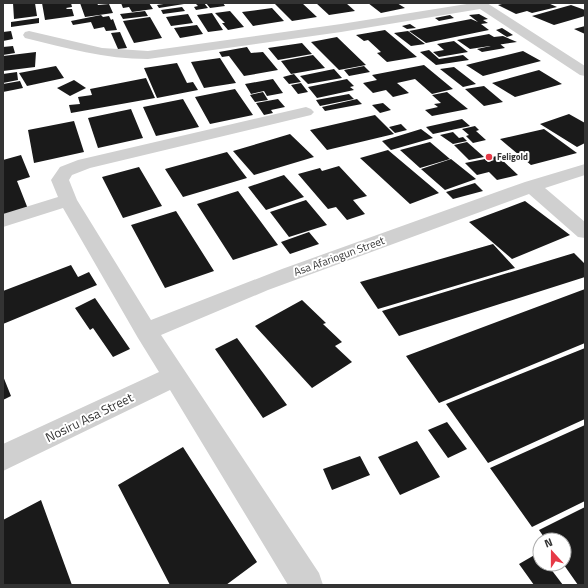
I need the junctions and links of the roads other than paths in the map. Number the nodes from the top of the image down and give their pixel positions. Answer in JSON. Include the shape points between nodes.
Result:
{"nodes":[{"id":1,"x":481,"y":4,"type":"edge"},
{"id":2,"x":29,"y":35,"type":"dead end"},
{"id":3,"x":585,"y":72,"type":"edge"},
{"id":4,"x":306,"y":112,"type":"dead end"},
{"id":5,"x":585,"y":169,"type":"edge"},
{"id":6,"x":531,"y":186,"type":"junction"},
{"id":7,"x":68,"y":200,"type":"junction"},
{"id":8,"x":3,"y":221,"type":"edge"},
{"id":9,"x":585,"y":232,"type":"edge"},
{"id":10,"x":146,"y":332,"type":"junction"},
{"id":11,"x":175,"y":376,"type":"junction"},
{"id":12,"x":3,"y":458,"type":"edge"},
{"id":13,"x":307,"y":585,"type":"edge"}],
"edges":[{"from":1,"to":2,"type":"street","via":[[341,28],[148,55],[128,56],[91,51]]},
{"from":1,"to":3,"type":"street"},
{"from":4,"to":7,"type":"street","via":[[84,164],[66,171],[60,180]]},
{"from":5,"to":6,"type":"street","name":"Asa Afariogun Street"},
{"from":6,"to":9,"type":"street"},
{"from":6,"to":10,"type":"street","name":"Asa Afariogun Street","via":[[267,282]]},
{"from":7,"to":8,"type":"street"},
{"from":7,"to":10,"type":"street"},
{"from":10,"to":11,"type":"street"},
{"from":11,"to":12,"type":"street","name":"Nosiru Asa Street"},
{"from":11,"to":13,"type":"street"}]}
